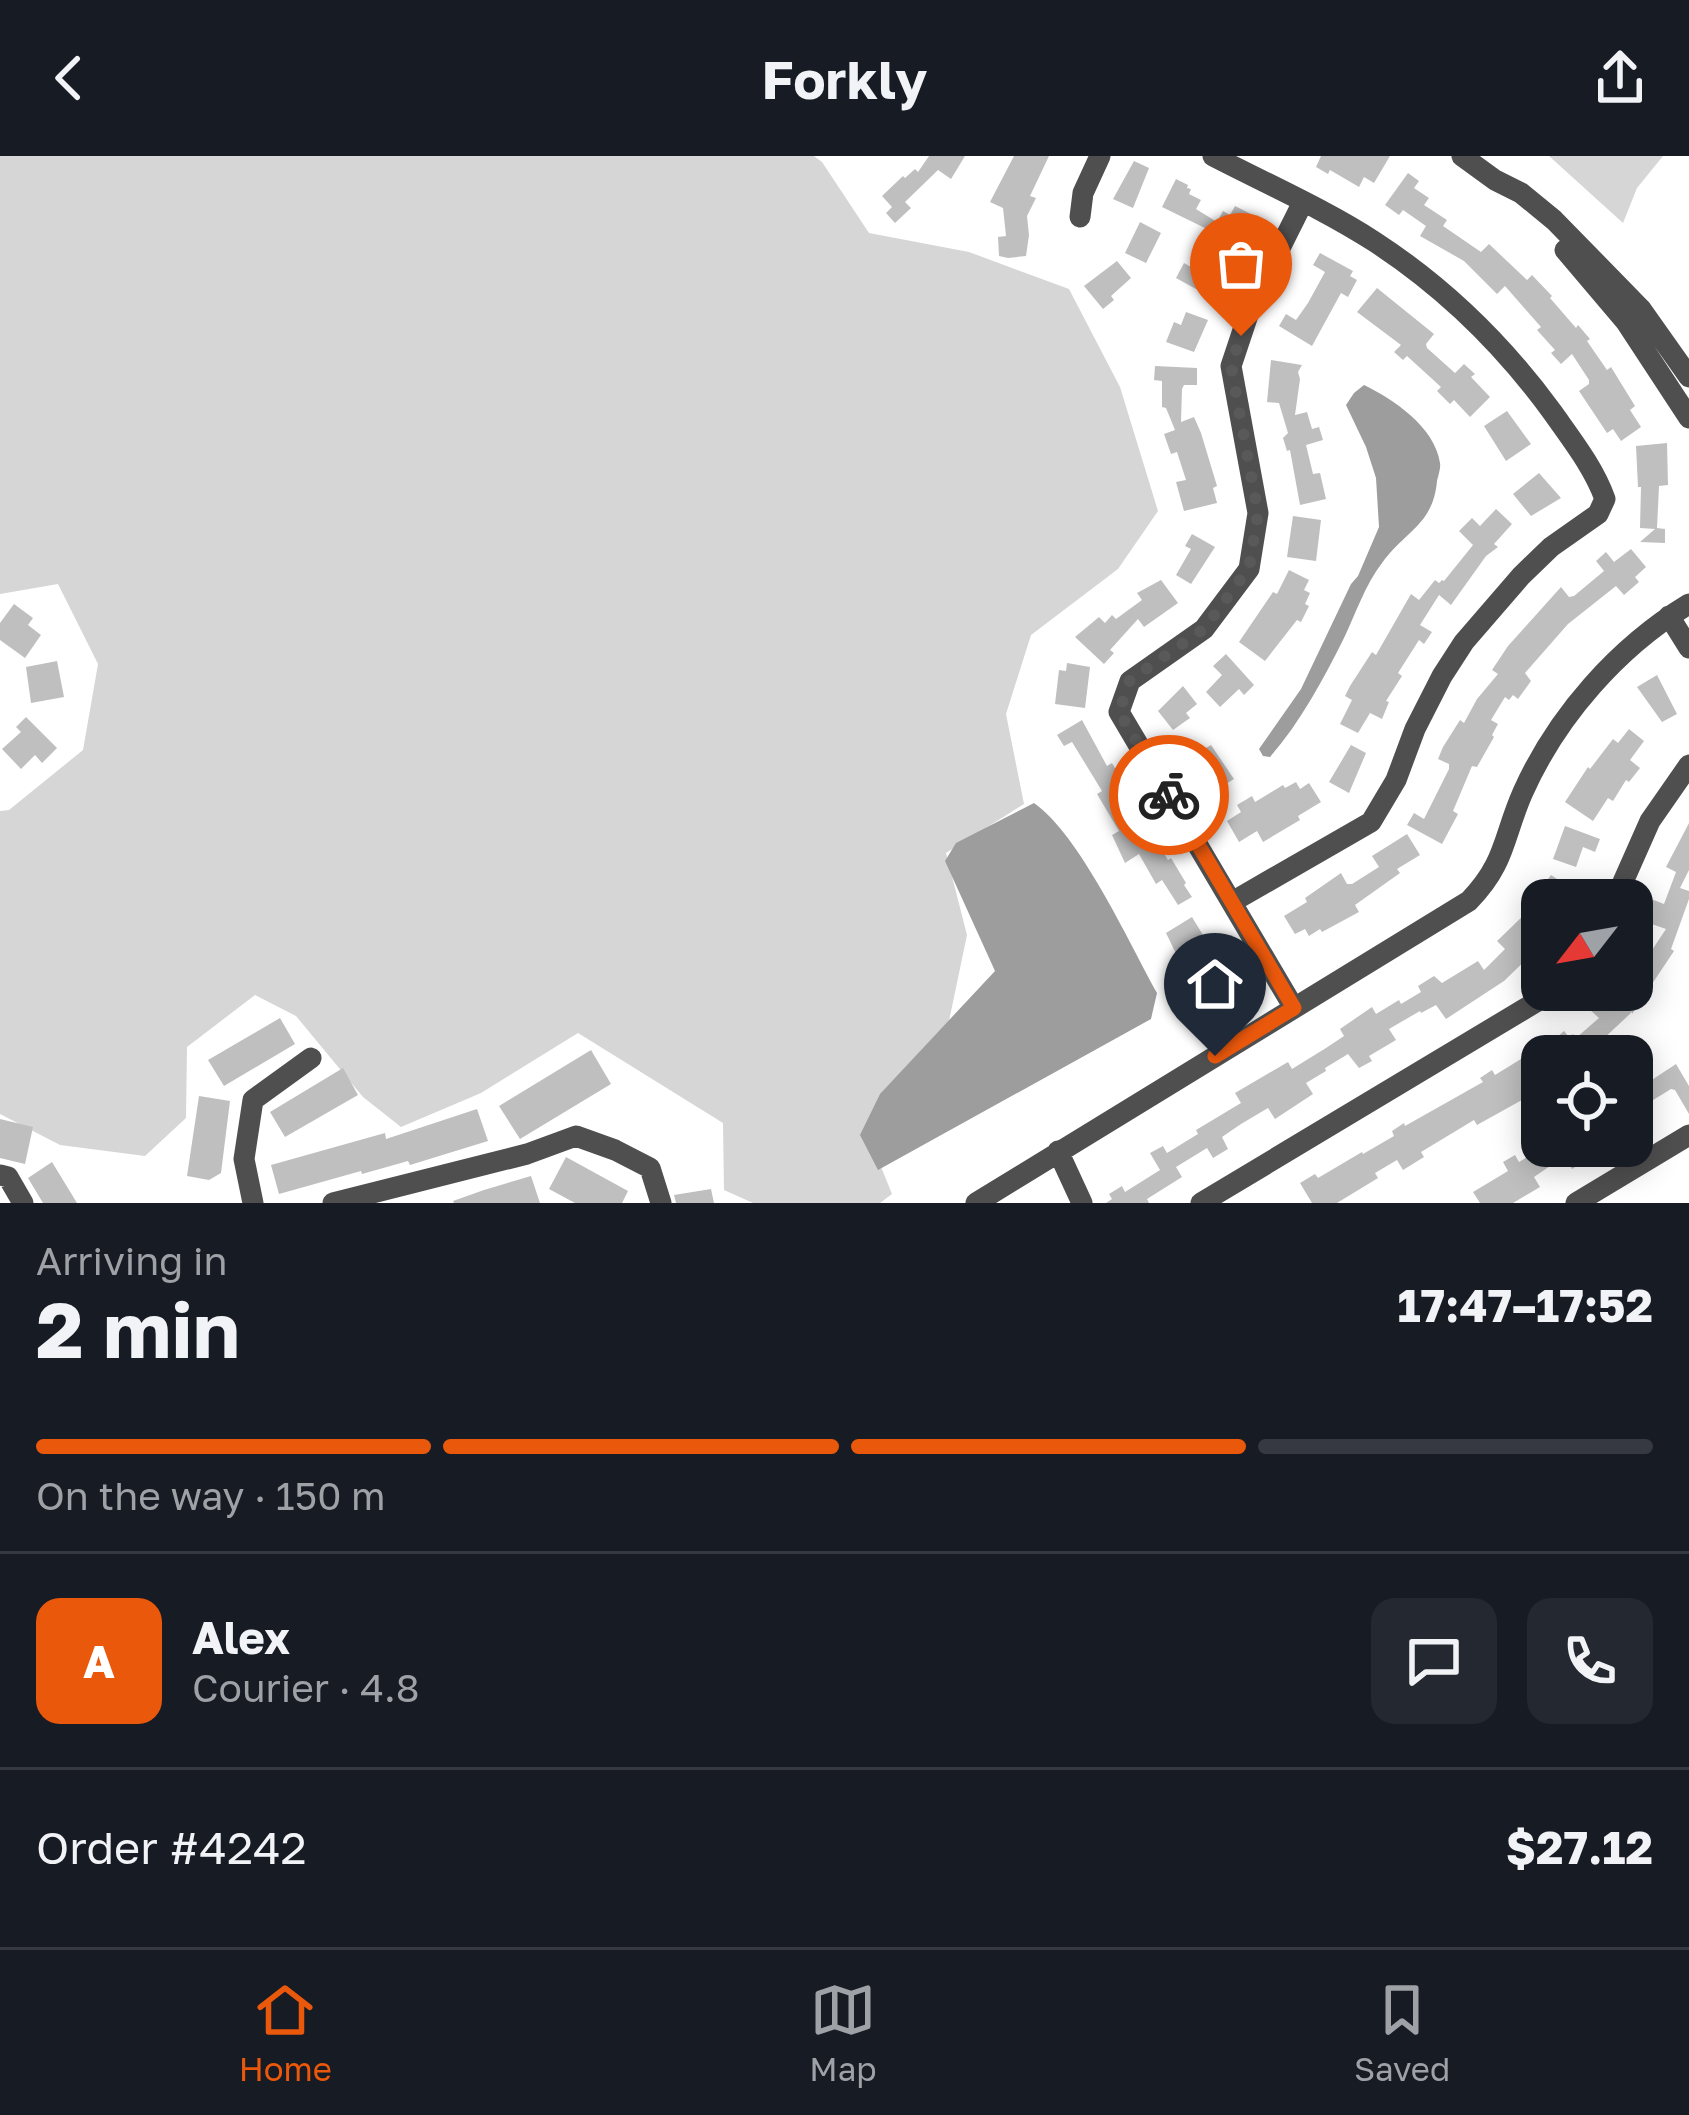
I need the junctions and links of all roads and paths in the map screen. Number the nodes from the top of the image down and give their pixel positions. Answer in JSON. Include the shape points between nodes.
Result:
{"nodes":[{"id":1,"x":1100,"y":156,"type":"edge"},
{"id":2,"x":1213,"y":156,"type":"edge"},
{"id":3,"x":1462,"y":156,"type":"edge"},
{"id":4,"x":1495,"y":180,"type":"junction"},
{"id":5,"x":1303,"y":202,"type":"junction"},
{"id":6,"x":1080,"y":217,"type":"dead end"},
{"id":7,"x":1689,"y":377,"type":"edge"},
{"id":8,"x":1689,"y":418,"type":"edge"},
{"id":9,"x":1679,"y":610,"type":"edge"},
{"id":10,"x":1689,"y":648,"type":"edge"},
{"id":11,"x":1689,"y":765,"type":"edge"},
{"id":12,"x":1624,"y":879,"type":"edge"},
{"id":13,"x":1232,"y":902,"type":"junction"},
{"id":14,"x":1294,"y":1008,"type":"junction"},
{"id":15,"x":1521,"y":1011,"type":"edge"},
{"id":16,"x":311,"y":1058,"type":"dead end"},
{"id":17,"x":1689,"y":1135,"type":"edge"},
{"id":18,"x":1058,"y":1151,"type":"junction"},
{"id":19,"x":0,"y":1175,"type":"edge"},
{"id":20,"x":22,"y":1203,"type":"edge"},
{"id":21,"x":253,"y":1203,"type":"edge"},
{"id":22,"x":333,"y":1203,"type":"edge"},
{"id":23,"x":661,"y":1203,"type":"edge"},
{"id":24,"x":976,"y":1203,"type":"edge"},
{"id":25,"x":1082,"y":1203,"type":"edge"},
{"id":26,"x":1201,"y":1203,"type":"edge"},
{"id":27,"x":1576,"y":1203,"type":"edge"}],
"edges":[{"from":1,"to":6,"type":"street"},
{"from":2,"to":5,"type":"street"},
{"from":3,"to":4,"type":"street"},
{"from":4,"to":7,"type":"street","via":[[1587,252]]},
{"from":4,"to":8,"type":"street","via":[[1604,293]]},
{"from":5,"to":13,"type":"street","via":[[1231,366],[1258,513],[1249,568],[1204,629],[1130,680],[1119,712]]},
{"from":5,"to":13,"type":"street","via":[[1378,244],[1484,331],[1536,389],[1605,500],[1521,576],[1464,642],[1371,821]]},
{"from":9,"to":10,"type":"street"},
{"from":9,"to":14,"type":"street","via":[[1625,650],[1565,720],[1526,787],[1496,870],[1469,901]]},
{"from":11,"to":12,"type":"street","via":[[1650,821]]},
{"from":13,"to":14,"type":"street"},
{"from":14,"to":18,"type":"street"},
{"from":15,"to":26,"type":"street"},
{"from":16,"to":21,"type":"street","via":[[253,1100],[244,1159]]},
{"from":17,"to":27,"type":"street"},
{"from":18,"to":24,"type":"street"},
{"from":18,"to":25,"type":"street"},
{"from":19,"to":20,"type":"street"},
{"from":22,"to":23,"type":"street","via":[[576,1136],[650,1168]]}]}
